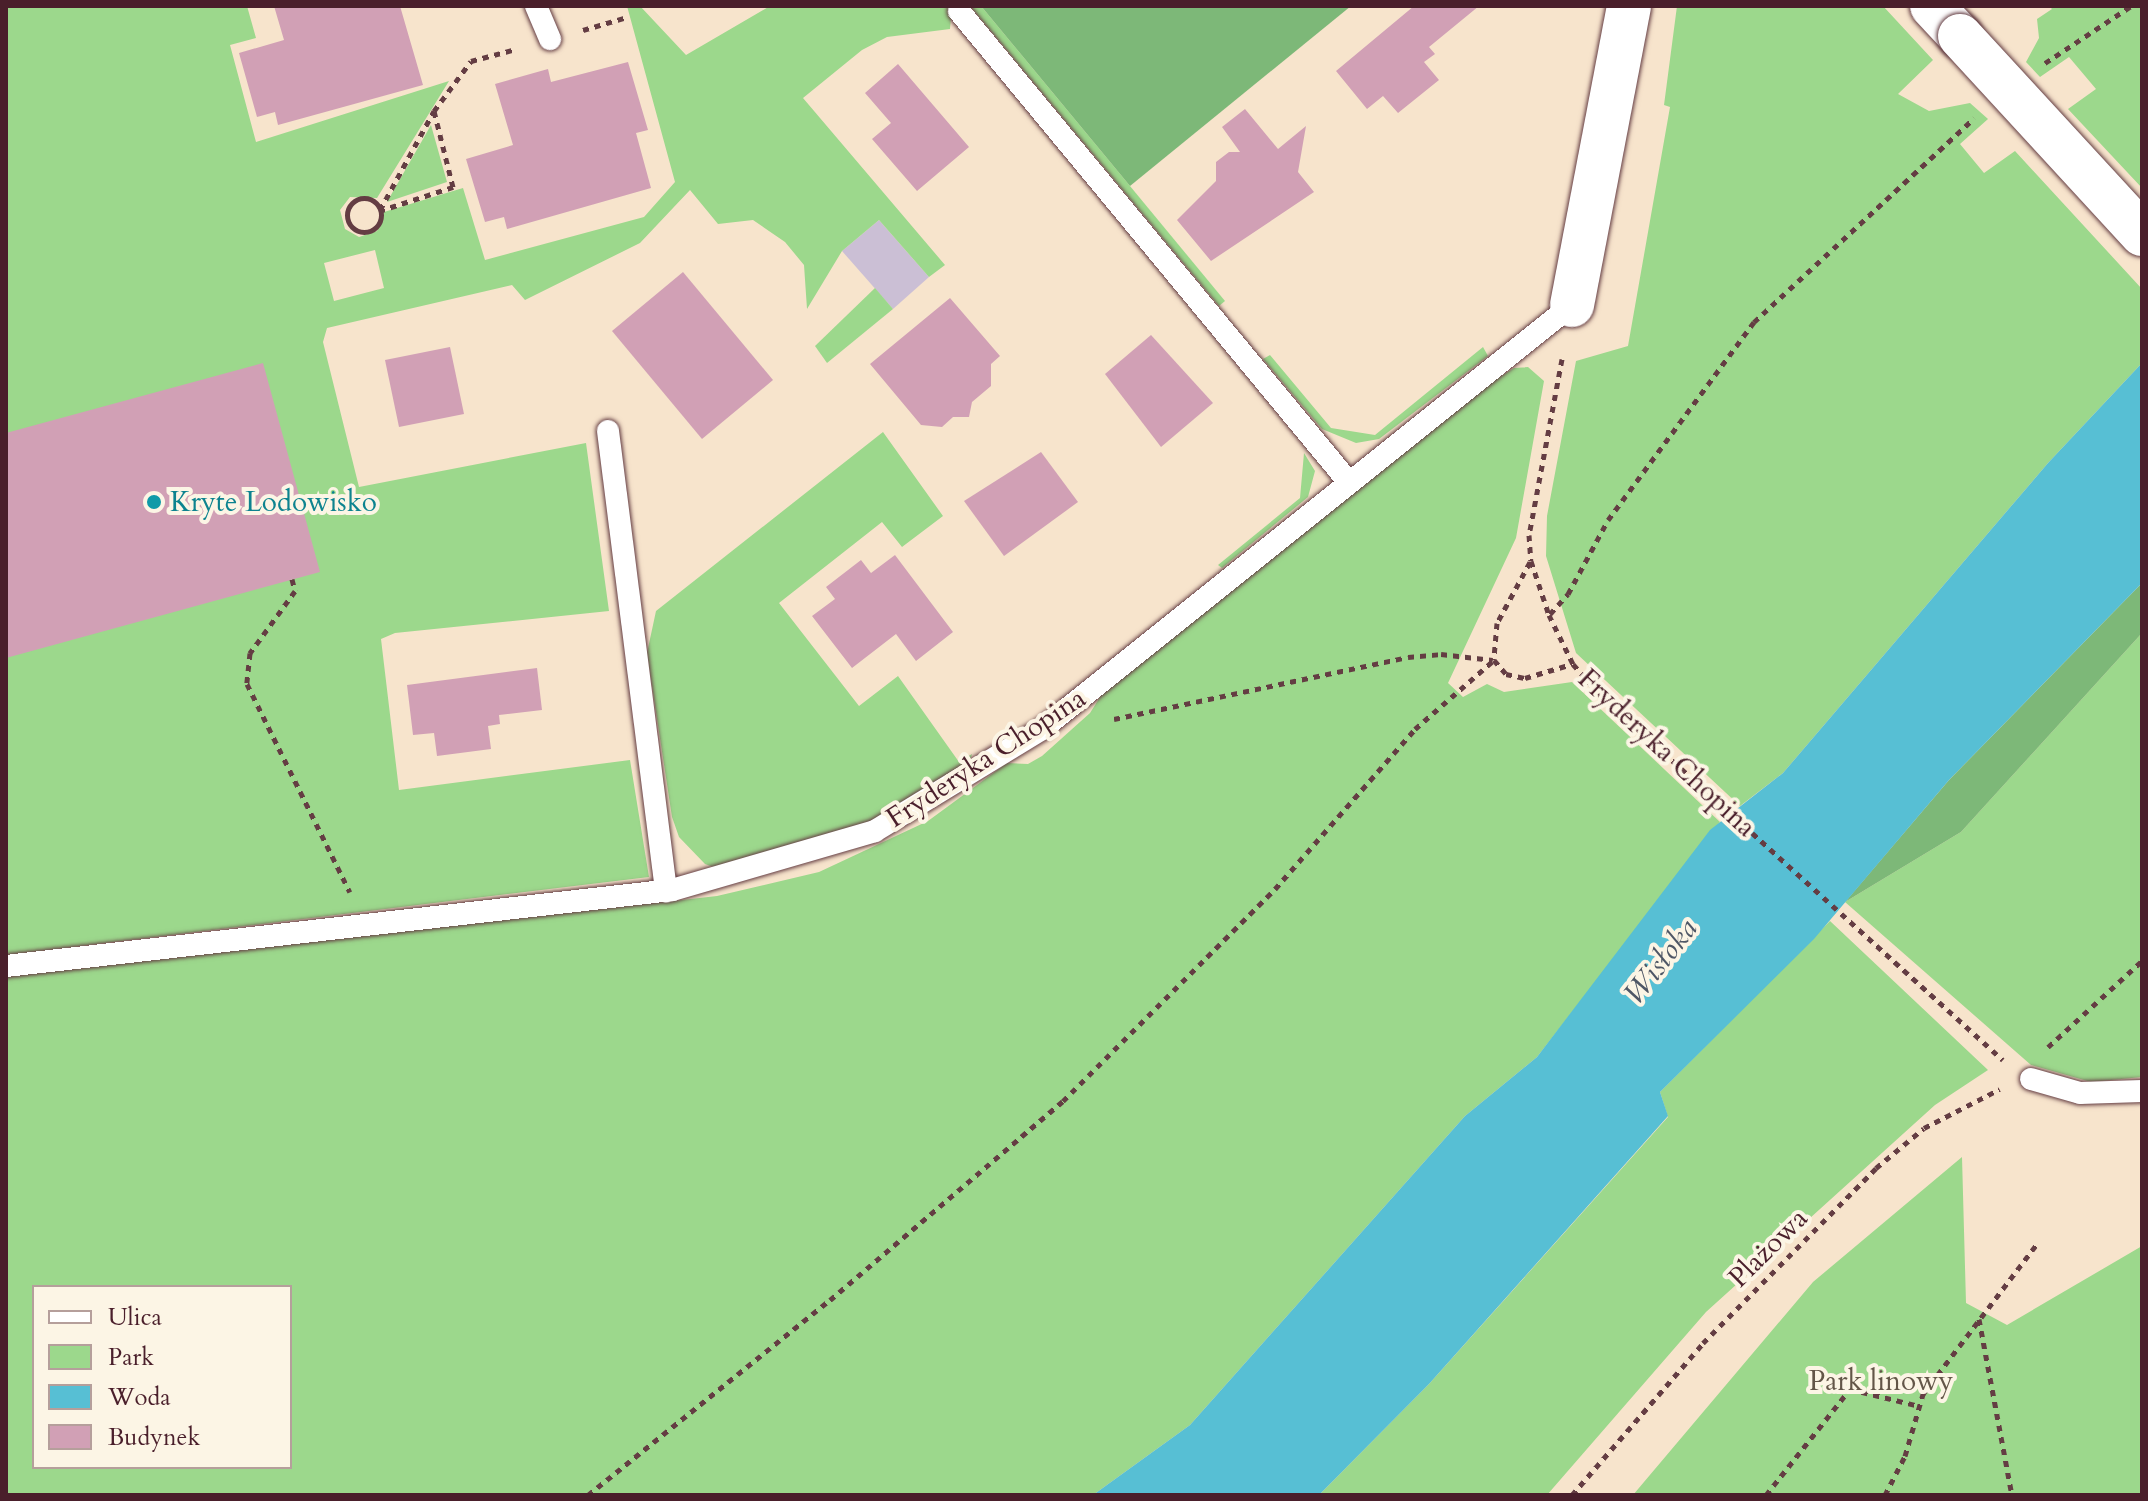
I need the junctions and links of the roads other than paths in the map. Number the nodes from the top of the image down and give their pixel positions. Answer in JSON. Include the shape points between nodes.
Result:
{"nodes":[{"id":1,"x":536,"y":6,"type":"edge"},
{"id":2,"x":1629,"y":6,"type":"edge"},
{"id":3,"x":959,"y":11,"type":"dead end"},
{"id":4,"x":1946,"y":21,"type":"edge"},
{"id":5,"x":550,"y":39,"type":"road end"},
{"id":6,"x":2142,"y":234,"type":"edge"},
{"id":7,"x":1572,"y":305,"type":"joint"},
{"id":8,"x":608,"y":431,"type":"dead end"},
{"id":9,"x":1347,"y":480,"type":"junction"},
{"id":10,"x":666,"y":891,"type":"junction"},
{"id":11,"x":6,"y":966,"type":"edge"},
{"id":12,"x":2031,"y":1079,"type":"road end"},
{"id":13,"x":2142,"y":1091,"type":"edge"}],
"edges":[{"from":1,"to":5,"type":"lane"},
{"from":2,"to":7,"type":"street"},
{"from":3,"to":9,"type":"lane"},
{"from":4,"to":6,"type":"street","bridge":true},
{"from":7,"to":9,"type":"lane","name":"Fryderyka Chopina"},
{"from":8,"to":10,"type":"lane"},
{"from":9,"to":10,"type":"lane","name":"Fryderyka Chopina","via":[[1042,729],[875,831],[735,876]]},
{"from":10,"to":11,"type":"lane","name":"Fryderyka Chopina"},
{"from":12,"to":13,"type":"lane","via":[[2080,1093]]}]}
